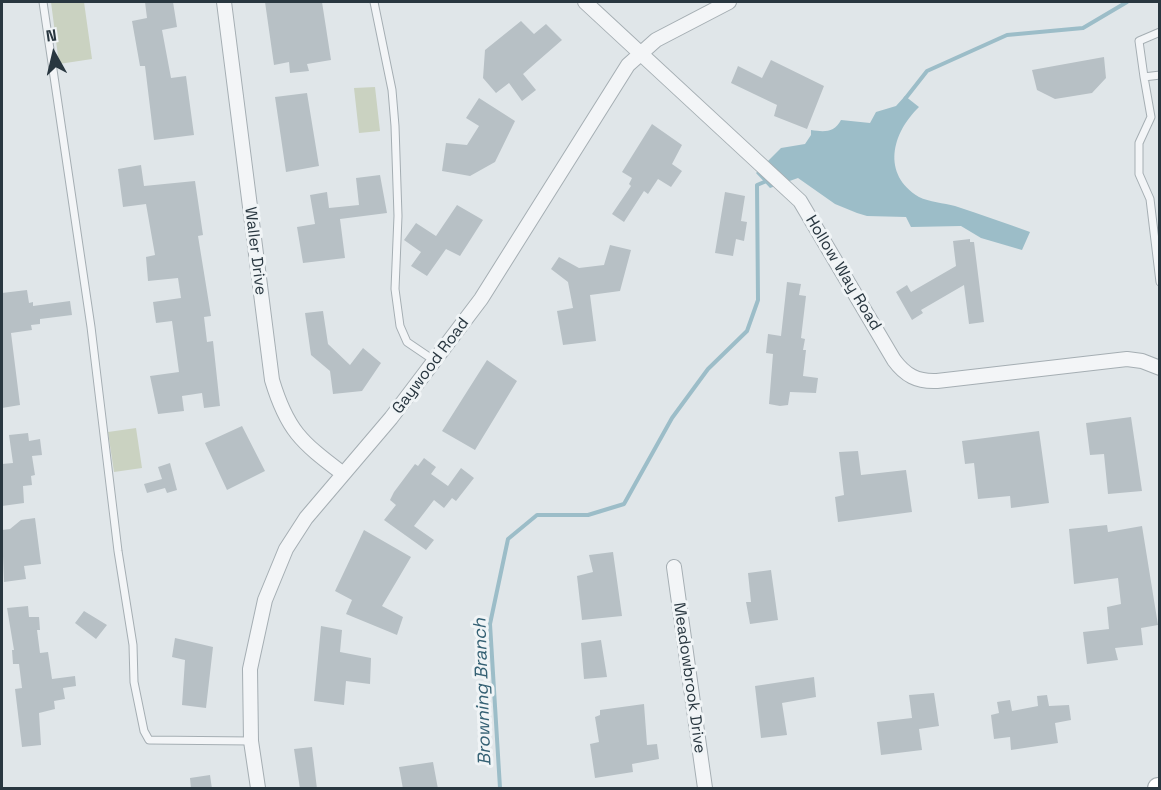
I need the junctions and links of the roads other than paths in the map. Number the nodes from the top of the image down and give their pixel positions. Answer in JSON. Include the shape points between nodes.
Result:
{"nodes":[{"id":1,"x":43,"y":2,"type":"edge"},
{"id":2,"x":224,"y":2,"type":"edge"},
{"id":3,"x":374,"y":2,"type":"edge"},
{"id":4,"x":585,"y":2,"type":"edge"},
{"id":5,"x":729,"y":2,"type":"edge"},
{"id":6,"x":1160,"y":32,"type":"edge"},
{"id":7,"x":640,"y":52,"type":"junction"},
{"id":8,"x":1160,"y":75,"type":"edge"},
{"id":9,"x":1144,"y":77,"type":"junction"},
{"id":10,"x":1160,"y":282,"type":"edge"},
{"id":11,"x":435,"y":362,"type":"junction"},
{"id":12,"x":1159,"y":366,"type":"edge"},
{"id":13,"x":342,"y":473,"type":"junction"},
{"id":14,"x":674,"y":567,"type":"dead end"},
{"id":15,"x":250,"y":741,"type":"junction"},
{"id":16,"x":258,"y":789,"type":"edge"},
{"id":17,"x":705,"y":789,"type":"edge"}],
"edges":[{"from":1,"to":15,"type":"lane","via":[[91,327],[133,645],[134,682],[144,731],[149,740]]},
{"from":2,"to":13,"type":"street","name":"Waller Drive","via":[[272,380],[289,425],[304,445]]},
{"from":3,"to":11,"type":"lane","via":[[396,126],[395,289],[400,326],[407,342]]},
{"from":4,"to":7,"type":"street","name":"Hollow Way Road"},
{"from":5,"to":7,"type":"street","name":"Gaywood Road"},
{"from":6,"to":9,"type":"lane","via":[[1139,41]]},
{"from":7,"to":11,"type":"street","name":"Gaywood Road","via":[[608,96],[481,299]]},
{"from":7,"to":12,"type":"street","name":"Hollow Way Road","via":[[787,187],[814,222],[894,360],[910,376],[937,381],[1127,359]]},
{"from":8,"to":9,"type":"lane"},
{"from":9,"to":10,"type":"lane","via":[[1151,117],[1139,143],[1139,174],[1150,199]]},
{"from":11,"to":13,"type":"street","name":"Gaywood Road"},
{"from":13,"to":15,"type":"street","name":"Gaywood Road","via":[[286,549],[265,600],[250,669]]},
{"from":14,"to":17,"type":"street","name":"Meadowbrook Drive"},
{"from":15,"to":16,"type":"street","name":"Gaywood Road"}]}
